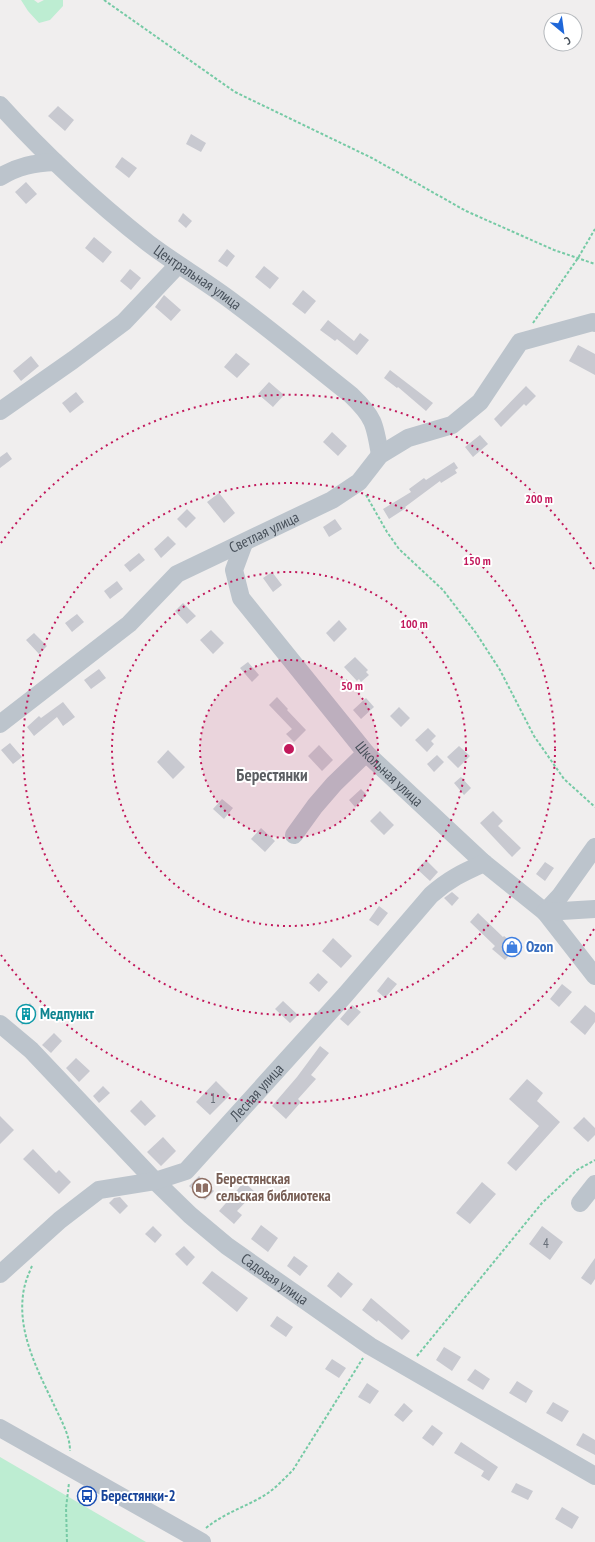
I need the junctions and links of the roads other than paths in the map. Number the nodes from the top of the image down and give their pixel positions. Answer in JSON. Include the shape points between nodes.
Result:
{"nodes":[{"id":1,"x":0,"y":105,"type":"edge"},
{"id":2,"x":55,"y":162,"type":"junction"},
{"id":3,"x":0,"y":177,"type":"edge"},
{"id":4,"x":178,"y":264,"type":"junction"},
{"id":5,"x":595,"y":323,"type":"edge"},
{"id":6,"x":0,"y":411,"type":"edge"},
{"id":7,"x":380,"y":455,"type":"junction"},
{"id":8,"x":244,"y":543,"type":"junction"},
{"id":9,"x":0,"y":724,"type":"edge"},
{"id":10,"x":366,"y":753,"type":"junction"},
{"id":11,"x":294,"y":835,"type":"dead end"},
{"id":12,"x":593,"y":859,"type":"edge"},
{"id":13,"x":484,"y":864,"type":"junction"},
{"id":14,"x":595,"y":909,"type":"edge"},
{"id":15,"x":545,"y":912,"type":"junction"},
{"id":16,"x":595,"y":976,"type":"edge"},
{"id":17,"x":0,"y":1024,"type":"edge"},
{"id":18,"x":155,"y":1181,"type":"junction"},
{"id":19,"x":595,"y":1184,"type":"edge"},
{"id":20,"x":580,"y":1203,"type":"dead end"},
{"id":21,"x":0,"y":1274,"type":"edge"},
{"id":22,"x":0,"y":1428,"type":"edge"},
{"id":23,"x":595,"y":1476,"type":"edge"},
{"id":24,"x":198,"y":1540,"type":"edge"}],
"edges":[{"from":1,"to":2,"type":"street","name":"Центральная улица"},
{"from":2,"to":3,"type":"street","via":[[25,165]]},
{"from":2,"to":4,"type":"street","name":"Центральная улица","via":[[119,220]]},
{"from":4,"to":6,"type":"street","via":[[124,322]]},
{"from":4,"to":7,"type":"street","name":"Центральная улица","via":[[286,342],[356,400],[366,410],[376,428]]},
{"from":5,"to":7,"type":"street","name":"Светлая улица","via":[[520,342],[480,402],[452,425],[408,438]]},
{"from":7,"to":8,"type":"street","name":"Светлая улица","via":[[359,482],[332,500]]},
{"from":8,"to":9,"type":"street","name":"Светлая улица","via":[[177,574],[129,624]]},
{"from":8,"to":10,"type":"street","name":"Школьная улица","via":[[234,570],[240,598]]},
{"from":10,"to":11,"type":"street","via":[[329,789]]},
{"from":10,"to":13,"type":"street","name":"Школьная улица"},
{"from":12,"to":15,"type":"street"},
{"from":13,"to":15,"type":"street","name":"Школьная улица"},
{"from":13,"to":18,"type":"street","name":"Лесная улица","via":[[457,875],[431,895],[186,1172]]},
{"from":14,"to":15,"type":"street"},
{"from":15,"to":16,"type":"street","name":"Школьная улица"},
{"from":17,"to":18,"type":"street","name":"Садовая улица","via":[[35,1055]]},
{"from":18,"to":21,"type":"street","name":"Лесная улица","via":[[99,1190],[60,1220]]},
{"from":18,"to":23,"type":"street","name":"Садовая улица","via":[[227,1246],[370,1346]]},
{"from":19,"to":20,"type":"street"},
{"from":22,"to":24,"type":"street"}]}
